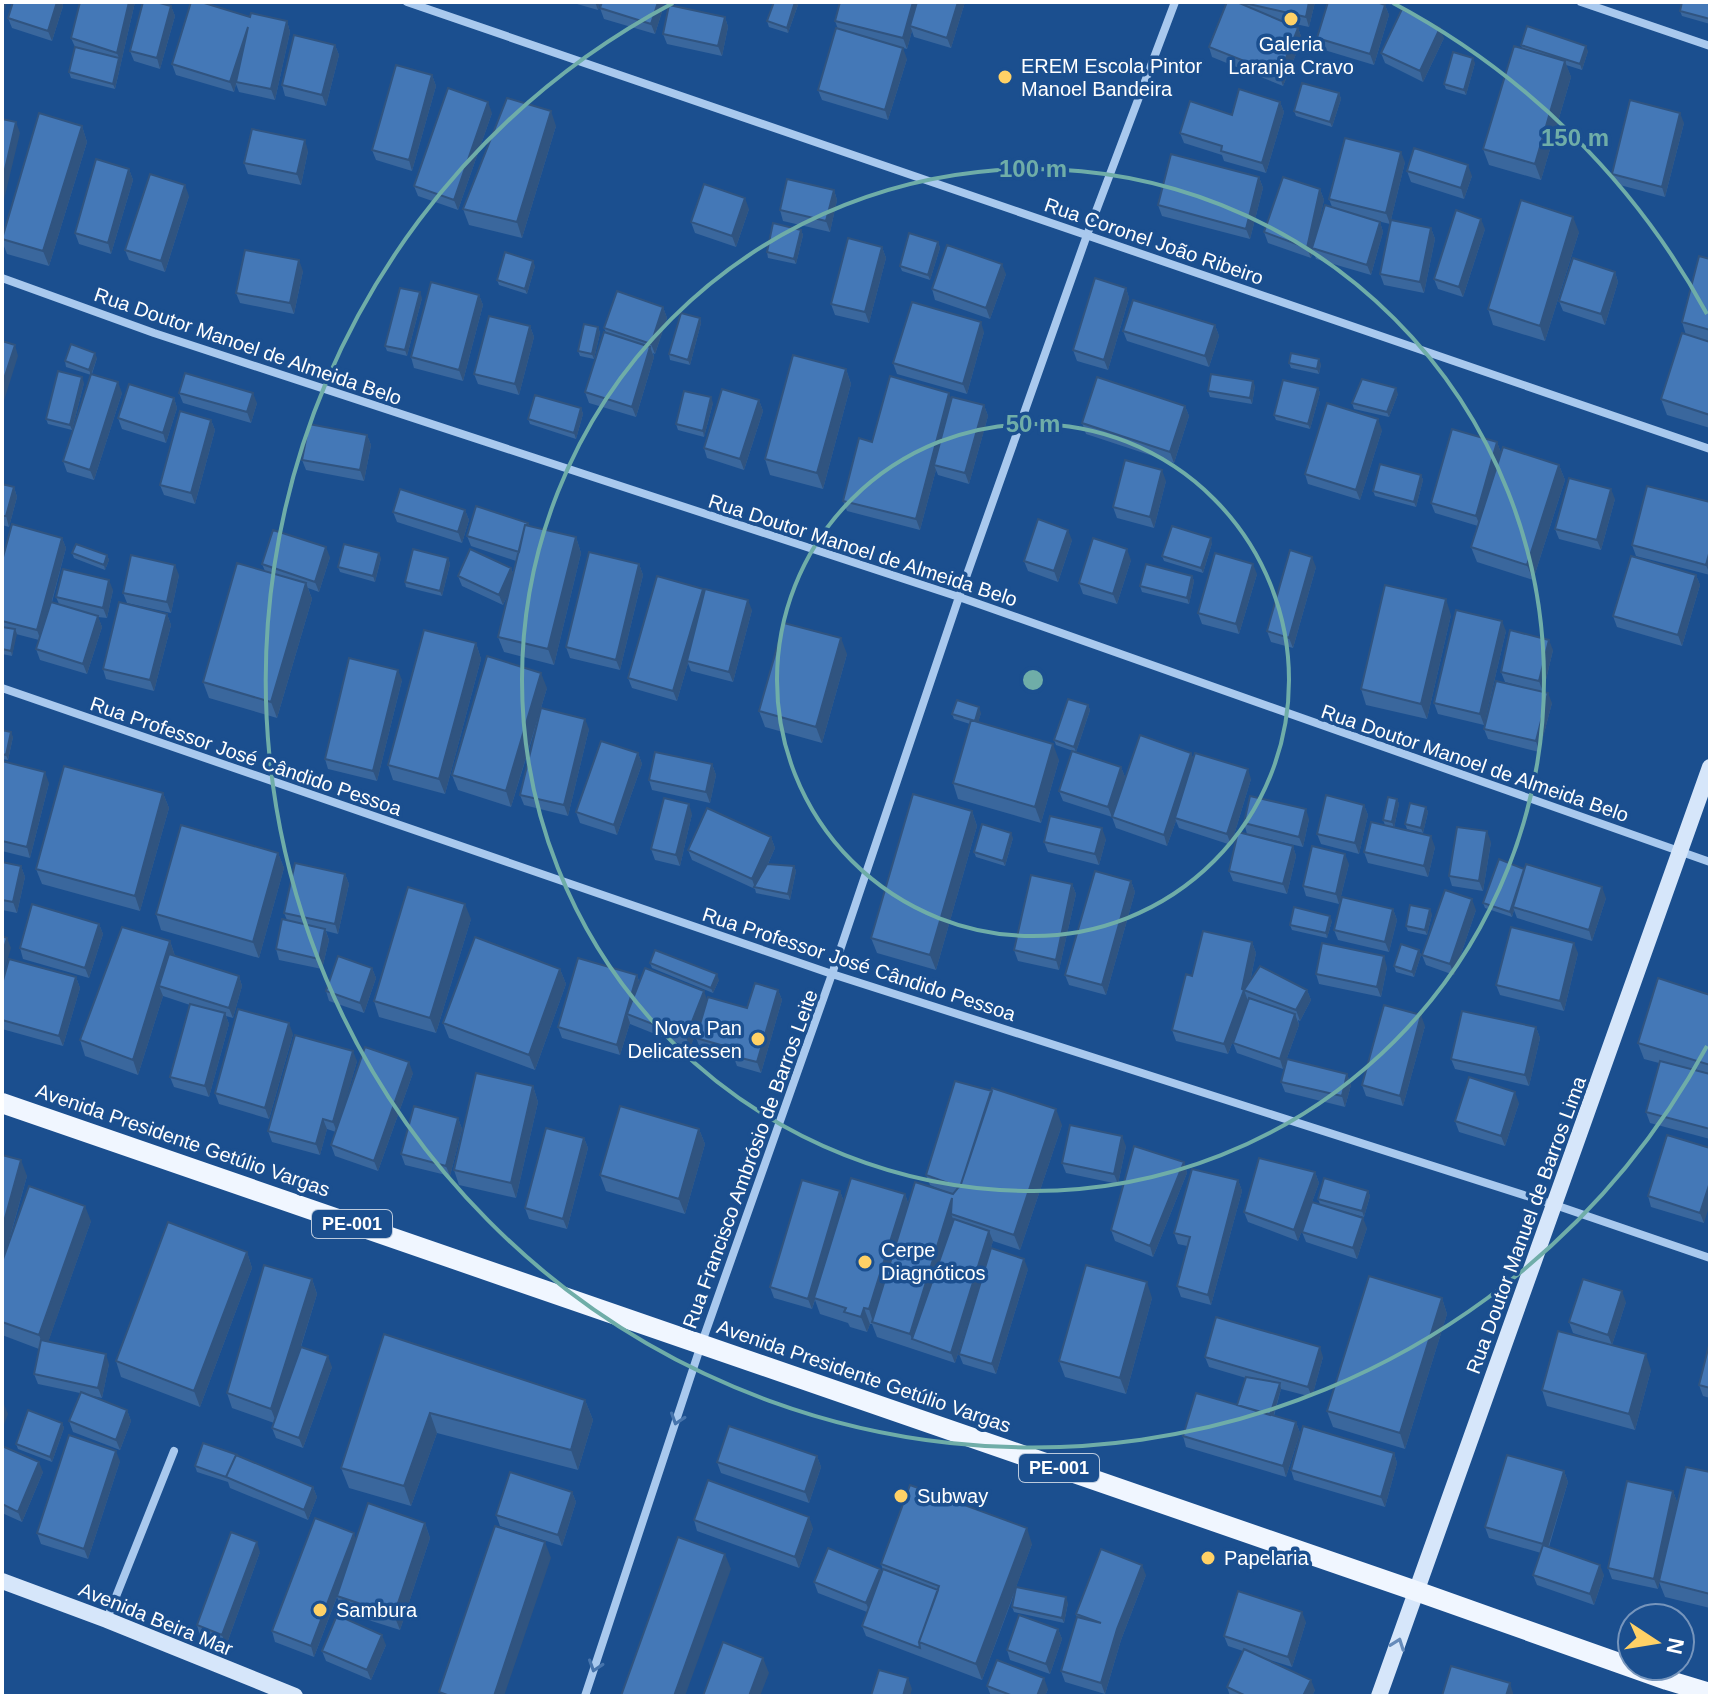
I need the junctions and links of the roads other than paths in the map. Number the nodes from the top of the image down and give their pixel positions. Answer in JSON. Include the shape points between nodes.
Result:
{"nodes":[{"id":1,"x":407,"y":2,"type":"edge"},
{"id":2,"x":1175,"y":2,"type":"edge"},
{"id":3,"x":1581,"y":2,"type":"edge"},
{"id":4,"x":1710,"y":46,"type":"edge"},
{"id":5,"x":1087,"y":235,"type":"junction"},
{"id":6,"x":2,"y":278,"type":"edge"},
{"id":7,"x":1710,"y":449,"type":"edge"},
{"id":8,"x":959,"y":597,"type":"junction"},
{"id":9,"x":2,"y":688,"type":"edge"},
{"id":10,"x":1710,"y":767,"type":"edge"},
{"id":11,"x":1680,"y":852,"type":"junction"},
{"id":12,"x":1710,"y":862,"type":"edge"},
{"id":13,"x":832,"y":974,"type":"junction"},
{"id":14,"x":2,"y":1103,"type":"edge"},
{"id":15,"x":1555,"y":1205,"type":"junction"},
{"id":16,"x":1710,"y":1258,"type":"edge"},
{"id":17,"x":701,"y":1345,"type":"junction"},
{"id":18,"x":174,"y":1451,"type":"dead end"},
{"id":19,"x":2,"y":1581,"type":"edge"},
{"id":20,"x":1416,"y":1591,"type":"junction"},
{"id":21,"x":107,"y":1620,"type":"junction"},
{"id":22,"x":1710,"y":1693,"type":"edge"},
{"id":23,"x":295,"y":1696,"type":"edge"},
{"id":24,"x":585,"y":1696,"type":"edge"},
{"id":25,"x":1379,"y":1696,"type":"edge"}],
"edges":[{"from":1,"to":5,"type":"street","name":"Rua Coronel João Ribeiro"},
{"from":2,"to":5,"type":"street","name":"Rua Francisco Ambrósio de Barros Leite"},
{"from":3,"to":4,"type":"street"},
{"from":5,"to":7,"type":"street","name":"Rua Coronel João Ribeiro"},
{"from":5,"to":8,"type":"street","name":"Rua Francisco Ambrósio de Barros Leite"},
{"from":6,"to":8,"type":"street","name":"Rua Doutor Manoel de Almeida Belo","via":[[154,333]]},
{"from":8,"to":11,"type":"street","name":"Rua Doutor Manoel de Almeida Belo"},
{"from":8,"to":13,"type":"street","name":"Rua Francisco Ambrósio de Barros Leite"},
{"from":9,"to":13,"type":"street","name":"Rua Professor José Cândido Pessoa"},
{"from":10,"to":11,"type":"street","name":"Rua Doutor Manuel de Barros Lima"},
{"from":11,"to":12,"type":"street","name":"Rua Doutor Manoel de Almeida Belo"},
{"from":11,"to":15,"type":"street","name":"Rua Doutor Manuel de Barros Lima"},
{"from":13,"to":15,"type":"street","name":"Rua Professor José Cândido Pessoa"},
{"from":13,"to":17,"type":"street","name":"Rua Francisco Ambrósio de Barros Leite"},
{"from":14,"to":17,"type":"main road","name":"Avenida Presidente Getúlio Vargas","number":"PE-001"},
{"from":15,"to":16,"type":"street","name":"Rua Professor José Cândido Pessoa"},
{"from":15,"to":20,"type":"street","name":"Rua Doutor Manuel de Barros Lima"},
{"from":17,"to":20,"type":"main road","name":"Avenida Presidente Getúlio Vargas","number":"PE-001"},
{"from":17,"to":24,"type":"street","name":"Rua Francisco Ambrósio de Barros Leite","one_way":true},
{"from":18,"to":21,"type":"street"},
{"from":19,"to":21,"type":"street","name":"Avenida Beira Mar"},
{"from":20,"to":22,"type":"main road","name":"Avenida Presidente Getúlio Vargas","number":"PE-001"},
{"from":25,"to":20,"type":"street","name":"Rua Doutor Manuel de Barros Lima","one_way":true},
{"from":21,"to":23,"type":"street","name":"Avenida Beira Mar"}]}
